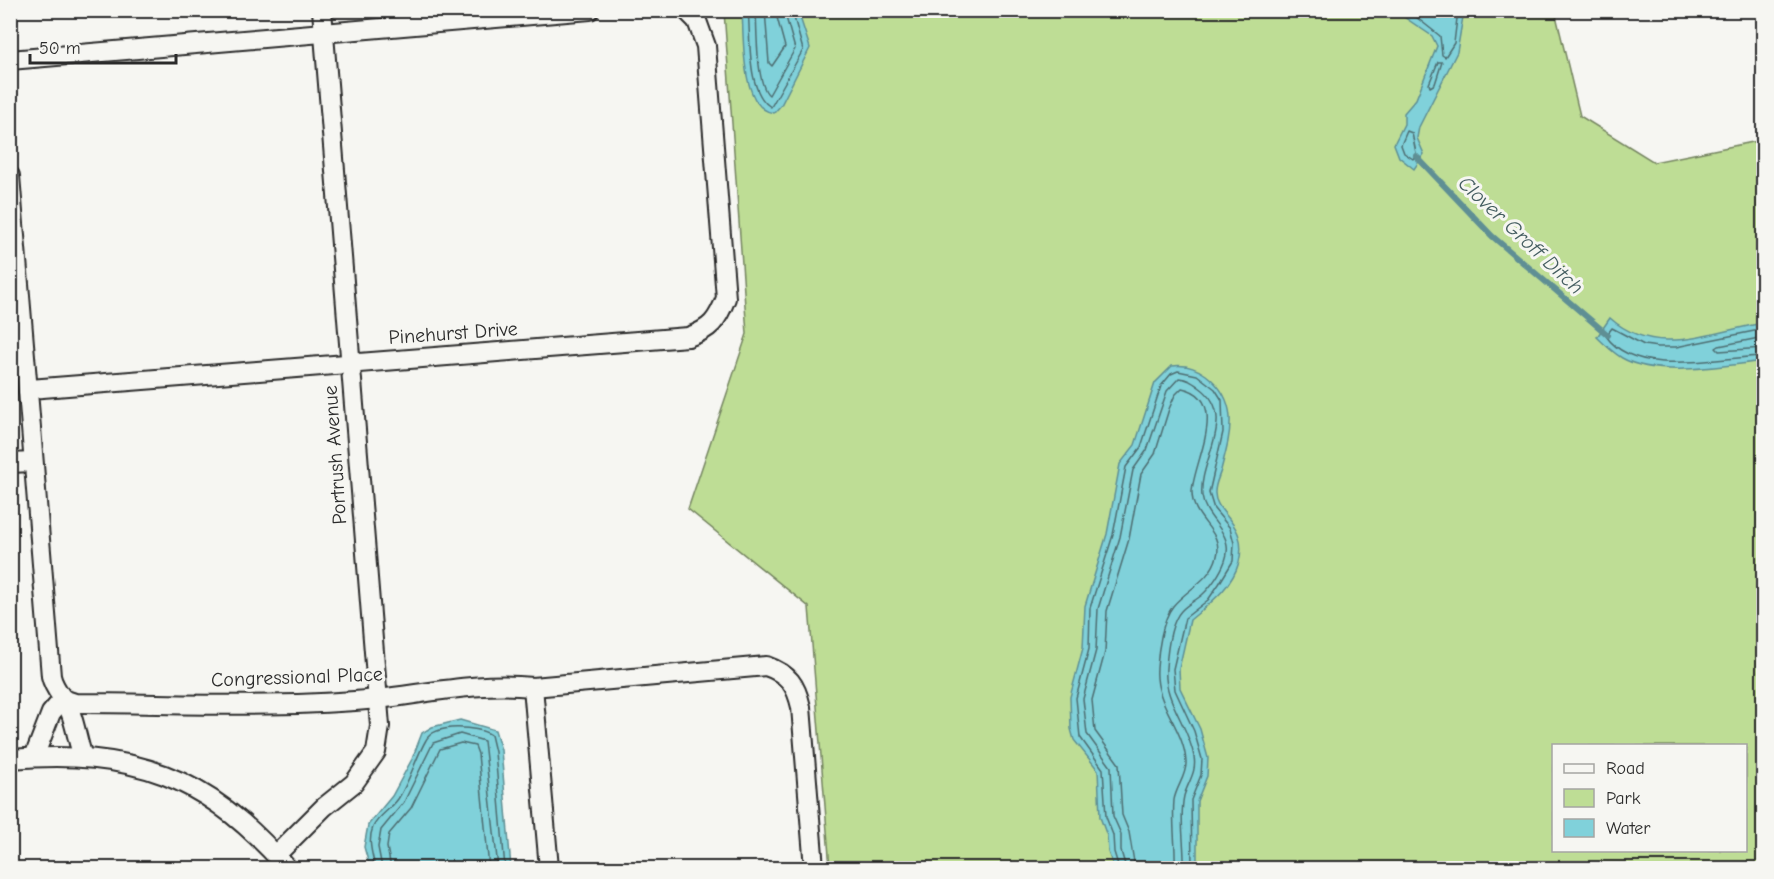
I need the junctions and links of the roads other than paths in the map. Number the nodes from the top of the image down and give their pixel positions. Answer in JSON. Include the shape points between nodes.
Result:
{"nodes":[{"id":1,"x":322,"y":10,"type":"edge"},
{"id":2,"x":590,"y":10,"type":"edge"},
{"id":3,"x":686,"y":10,"type":"edge"},
{"id":4,"x":325,"y":34,"type":"junction"},
{"id":5,"x":10,"y":60,"type":"edge"},
{"id":6,"x":10,"y":176,"type":"edge"},
{"id":7,"x":17,"y":321,"type":"edge"},
{"id":8,"x":352,"y":363,"type":"junction"},
{"id":9,"x":30,"y":389,"type":"junction"},
{"id":10,"x":33,"y":462,"type":"junction"},
{"id":11,"x":10,"y":463,"type":"edge"},
{"id":12,"x":533,"y":687,"type":"junction"},
{"id":13,"x":63,"y":699,"type":"junction"},
{"id":14,"x":378,"y":699,"type":"junction"},
{"id":15,"x":34,"y":757,"type":"junction"},
{"id":16,"x":83,"y":757,"type":"junction"},
{"id":17,"x":10,"y":759,"type":"edge"},
{"id":18,"x":282,"y":862,"type":"edge"},
{"id":19,"x":549,"y":868,"type":"edge"},
{"id":20,"x":814,"y":868,"type":"edge"}],
"edges":[{"from":1,"to":4,"type":"street","name":"Portrush Avenue"},
{"from":2,"to":4,"type":"street"},
{"from":3,"to":8,"type":"street","name":"Pinehurst Drive","via":[[697,21],[706,46],[726,298],[718,318],[702,332],[688,337]]},
{"from":4,"to":5,"type":"street"},
{"from":4,"to":8,"type":"street","name":"Portrush Avenue","via":[[326,84]]},
{"from":6,"to":7,"type":"street"},
{"from":7,"to":9,"type":"street"},
{"from":8,"to":9,"type":"street","name":"Pinehurst Drive"},
{"from":8,"to":14,"type":"street","name":"Portrush Avenue"},
{"from":9,"to":10,"type":"street"},
{"from":10,"to":11,"type":"street"},
{"from":10,"to":13,"type":"street","via":[[51,676],[53,688]]},
{"from":12,"to":14,"type":"street","name":"Congressional Place","via":[[509,684],[412,692]]},
{"from":12,"to":19,"type":"street"},
{"from":12,"to":20,"type":"street","name":"Congressional Place","via":[[766,666],[783,672],[796,688],[801,708]]},
{"from":13,"to":14,"type":"street","name":"Congressional Place","via":[[75,703]]},
{"from":13,"to":15,"type":"street","via":[[51,713]]},
{"from":13,"to":16,"type":"street","via":[[72,715]]},
{"from":14,"to":18,"type":"street","name":"Portrush Avenue","via":[[380,726],[376,752],[354,783],[324,807]]},
{"from":15,"to":16,"type":"street"},
{"from":15,"to":17,"type":"street"},
{"from":16,"to":18,"type":"street","via":[[112,759],[158,772],[191,787],[245,824]]}]}
